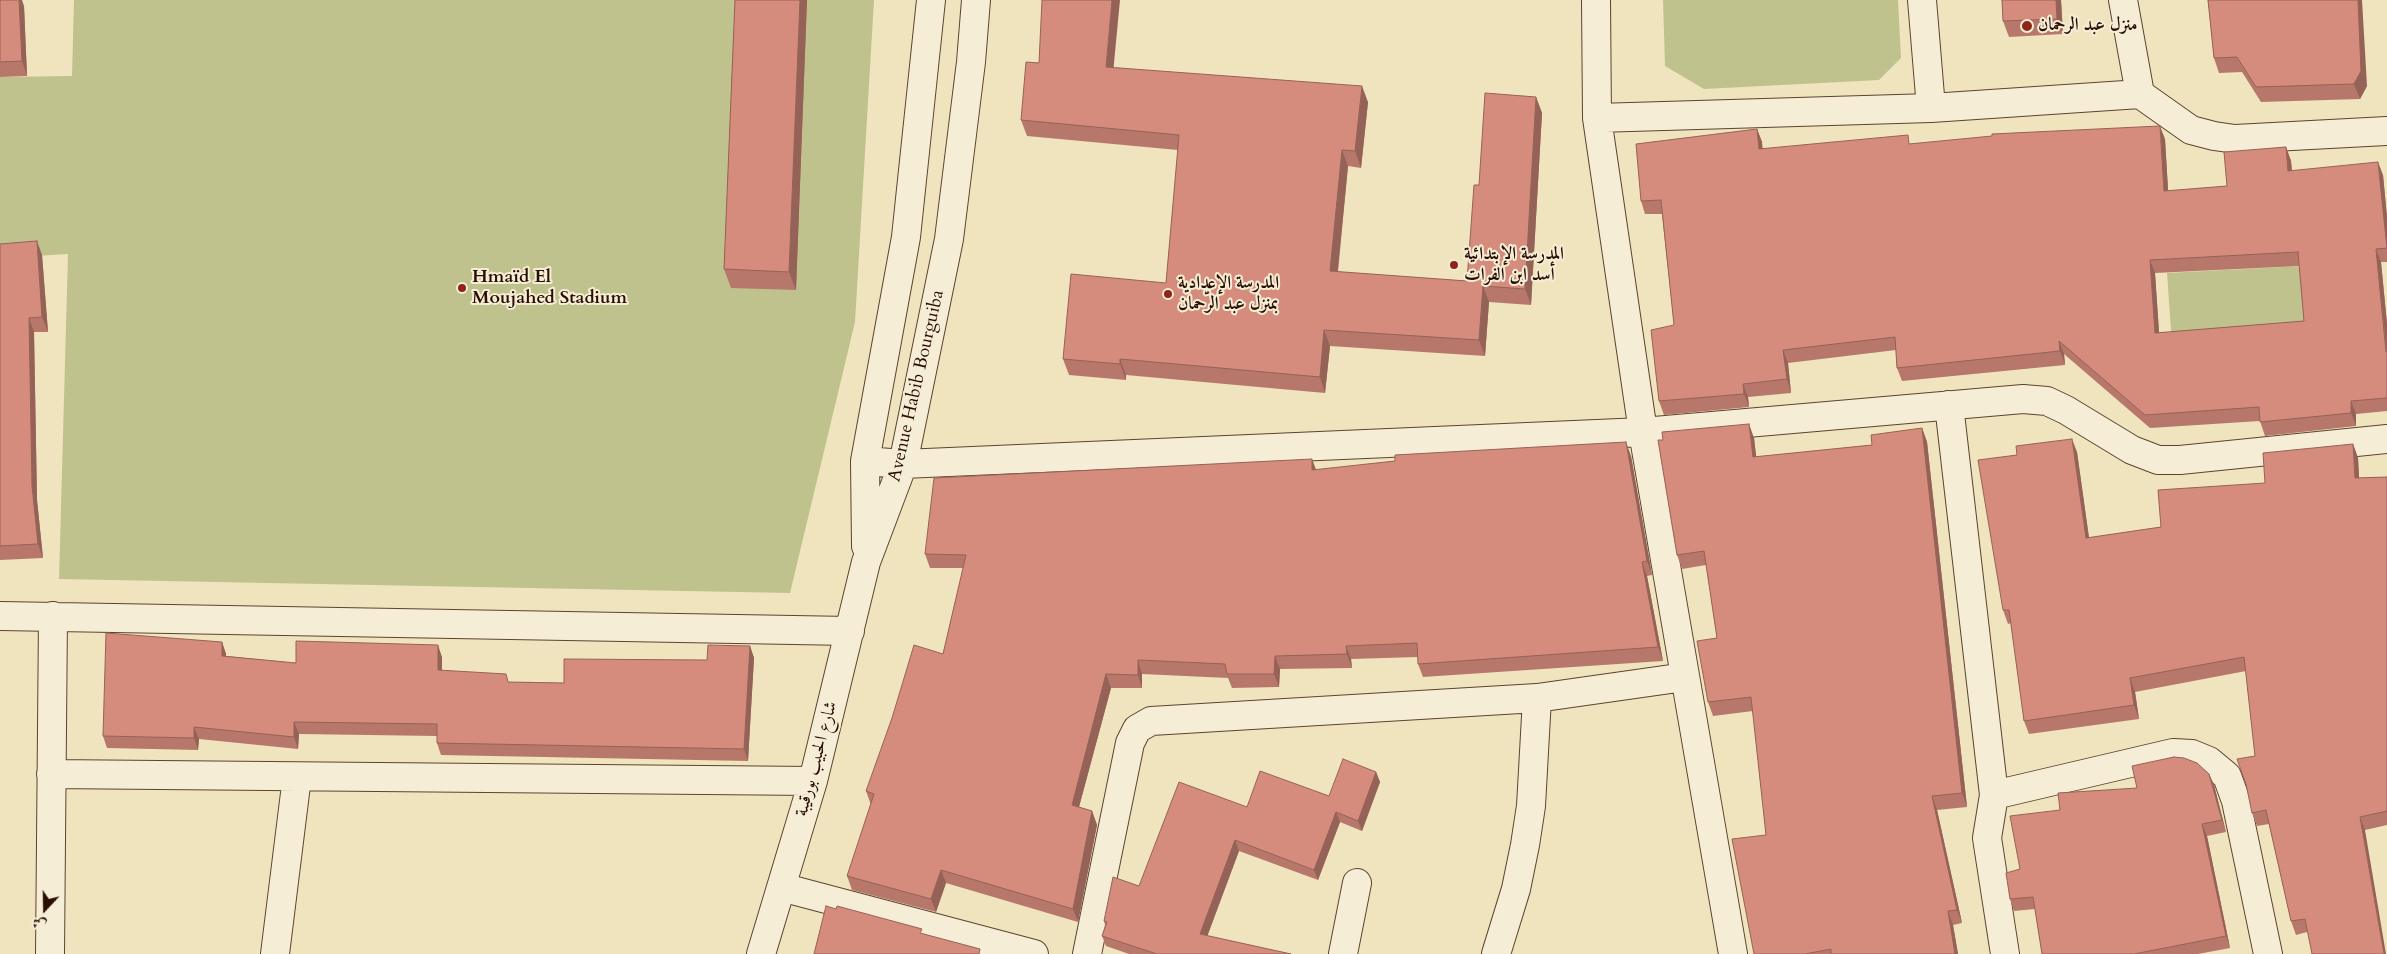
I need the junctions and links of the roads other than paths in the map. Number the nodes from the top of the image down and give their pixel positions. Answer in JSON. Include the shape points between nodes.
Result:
{"nodes":[{"id":1,"x":931,"y":0,"type":"edge"},
{"id":2,"x":976,"y":0,"type":"edge"},
{"id":3,"x":1596,"y":0,"type":"edge"},
{"id":4,"x":1922,"y":0,"type":"edge"},
{"id":5,"x":2124,"y":0,"type":"edge"},
{"id":6,"x":2140,"y":94,"type":"junction"},
{"id":7,"x":1931,"y":108,"type":"junction"},
{"id":8,"x":1597,"y":118,"type":"junction"},
{"id":9,"x":2387,"y":131,"type":"edge"},
{"id":10,"x":1949,"y":406,"type":"junction"},
{"id":11,"x":1643,"y":432,"type":"junction"},
{"id":12,"x":2387,"y":440,"type":"edge"},
{"id":13,"x":865,"y":461,"type":"junction"},
{"id":14,"x":903,"y":464,"type":"junction"},
{"id":15,"x":866,"y":562,"type":"junction"},
{"id":16,"x":0,"y":616,"type":"edge"},
{"id":17,"x":53,"y":616,"type":"junction"},
{"id":18,"x":850,"y":631,"type":"junction"},
{"id":19,"x":1685,"y":677,"type":"junction"},
{"id":20,"x":1537,"y":698,"type":"junction"},
{"id":21,"x":51,"y":774,"type":"junction"},
{"id":22,"x":297,"y":777,"type":"junction"},
{"id":23,"x":813,"y":781,"type":"junction"},
{"id":24,"x":1994,"y":795,"type":"junction"},
{"id":25,"x":1357,"y":883,"type":"dead end"},
{"id":26,"x":781,"y":887,"type":"junction"},
{"id":27,"x":50,"y":954,"type":"edge"},
{"id":28,"x":275,"y":954,"type":"edge"},
{"id":29,"x":761,"y":954,"type":"edge"},
{"id":30,"x":1034,"y":954,"type":"edge"},
{"id":31,"x":1086,"y":954,"type":"edge"},
{"id":32,"x":1343,"y":954,"type":"edge"},
{"id":33,"x":1496,"y":954,"type":"edge"},
{"id":34,"x":1733,"y":954,"type":"edge"},
{"id":35,"x":2005,"y":954,"type":"edge"},
{"id":36,"x":2268,"y":954,"type":"edge"}],
"edges":[{"from":1,"to":13,"type":"street","name":"Avenue Habib Bourguiba","via":[[906,237]]},
{"from":2,"to":14,"type":"street","name":"Avenue Habib Bourguiba","via":[[949,240]]},
{"from":3,"to":8,"type":"street"},
{"from":4,"to":7,"type":"street"},
{"from":5,"to":6,"type":"street"},
{"from":6,"to":7,"type":"street"},
{"from":6,"to":9,"type":"street","via":[[2191,130],[2228,138]]},
{"from":7,"to":8,"type":"street"},
{"from":8,"to":11,"type":"street"},
{"from":10,"to":11,"type":"street"},
{"from":10,"to":12,"type":"street","via":[[2023,399],[2047,401],[2132,450],[2158,460]]},
{"from":10,"to":24,"type":"street"},
{"from":11,"to":14,"type":"street"},
{"from":11,"to":19,"type":"street"},
{"from":13,"to":14,"type":"street"},
{"from":13,"to":15,"type":"street","name":"Avenue Habib Bourguiba"},
{"from":14,"to":15,"type":"street","name":"Avenue Habib Bourguiba"},
{"from":15,"to":18,"type":"street","name":"شارع الحبيب بورقيبة"},
{"from":16,"to":17,"type":"street"},
{"from":17,"to":18,"type":"street"},
{"from":17,"to":21,"type":"street"},
{"from":18,"to":23,"type":"street","name":"شارع الحبيب بورقيبة"},
{"from":19,"to":20,"type":"street"},
{"from":19,"to":34,"type":"street"},
{"from":20,"to":31,"type":"street","via":[[1151,721],[1136,729],[1130,743]]},
{"from":20,"to":33,"type":"street","via":[[1531,806],[1525,845]]},
{"from":21,"to":22,"type":"street"},
{"from":21,"to":27,"type":"street"},
{"from":22,"to":23,"type":"street"},
{"from":22,"to":28,"type":"street"},
{"from":23,"to":26,"type":"street","name":"شارع الحبيب بورقيبة"},
{"from":24,"to":35,"type":"street","via":[[1987,838]]},
{"from":24,"to":36,"type":"street","via":[[2173,753],[2192,754],[2209,761],[2227,776],[2236,801]]},
{"from":25,"to":32,"type":"street"},
{"from":26,"to":29,"type":"street","name":"شارع الحبيب بورقيبة"},
{"from":26,"to":30,"type":"street"}]}
